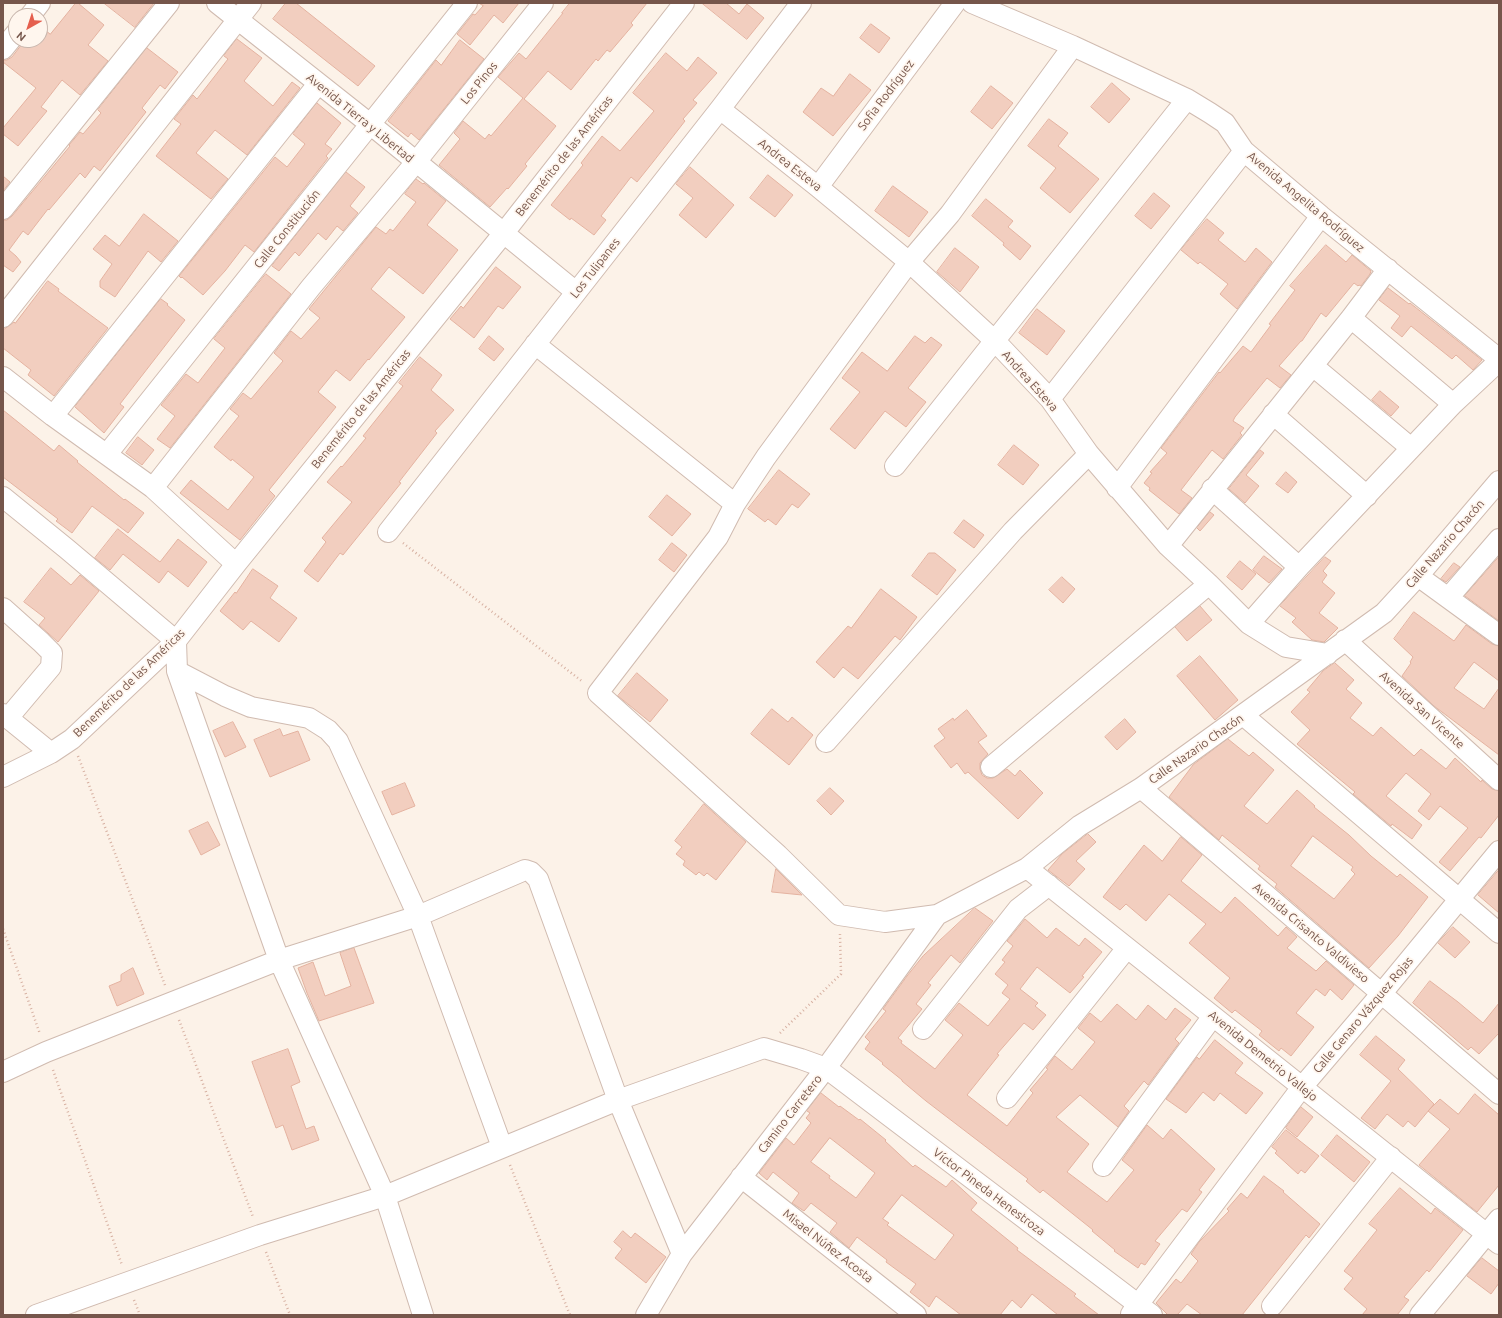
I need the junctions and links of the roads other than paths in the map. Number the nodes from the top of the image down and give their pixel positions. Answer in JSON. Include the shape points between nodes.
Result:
{"nodes":[{"id":1,"x":169,"y":3,"type":"edge"},
{"id":2,"x":217,"y":3,"type":"edge"},
{"id":3,"x":251,"y":3,"type":"edge"},
{"id":4,"x":467,"y":3,"type":"edge"},
{"id":5,"x":543,"y":3,"type":"edge"},
{"id":6,"x":684,"y":3,"type":"edge"},
{"id":7,"x":801,"y":3,"type":"edge"},
{"id":8,"x":955,"y":3,"type":"edge"},
{"id":9,"x":972,"y":3,"type":"edge"},
{"id":10,"x":238,"y":19,"type":"junction"},
{"id":11,"x":1073,"y":46,"type":"junction"},
{"id":12,"x":318,"y":84,"type":"junction"},
{"id":13,"x":1187,"y":99,"type":"junction"},
{"id":14,"x":720,"y":110,"type":"junction"},
{"id":15,"x":370,"y":124,"type":"junction"},
{"id":16,"x":1244,"y":151,"type":"junction"},
{"id":17,"x":416,"y":162,"type":"junction"},
{"id":18,"x":818,"y":187,"type":"junction"},
{"id":19,"x":3,"y":209,"type":"edge"},
{"id":20,"x":1321,"y":216,"type":"junction"},
{"id":21,"x":503,"y":234,"type":"junction"},
{"id":22,"x":909,"y":262,"type":"junction"},
{"id":23,"x":1388,"y":269,"type":"junction"},
{"id":24,"x":576,"y":292,"type":"junction"},
{"id":25,"x":3,"y":317,"type":"edge"},
{"id":26,"x":1351,"y":318,"type":"junction"},
{"id":27,"x":995,"y":341,"type":"junction"},
{"id":28,"x":535,"y":344,"type":"junction"},
{"id":29,"x":1499,"y":360,"type":"edge"},
{"id":30,"x":1313,"y":366,"type":"junction"},
{"id":31,"x":3,"y":377,"type":"edge"},
{"id":32,"x":1050,"y":399,"type":"junction"},
{"id":33,"x":1453,"y":404,"type":"junction"},
{"id":34,"x":1273,"y":414,"type":"junction"},
{"id":35,"x":53,"y":416,"type":"junction"},
{"id":36,"x":1411,"y":448,"type":"junction"},
{"id":37,"x":107,"y":454,"type":"junction"},
{"id":38,"x":1089,"y":454,"type":"junction"},
{"id":39,"x":895,"y":466,"type":"dead end"},
{"id":40,"x":1499,"y":481,"type":"edge"},
{"id":41,"x":154,"y":488,"type":"junction"},
{"id":42,"x":1117,"y":488,"type":"junction"},
{"id":43,"x":1212,"y":489,"type":"junction"},
{"id":44,"x":1367,"y":496,"type":"junction"},
{"id":45,"x":3,"y":497,"type":"edge"},
{"id":46,"x":735,"y":504,"type":"junction"},
{"id":47,"x":388,"y":532,"type":"road end"},
{"id":48,"x":1499,"y":539,"type":"edge"},
{"id":49,"x":1168,"y":546,"type":"junction"},
{"id":50,"x":236,"y":564,"type":"junction"},
{"id":51,"x":1299,"y":567,"type":"junction"},
{"id":52,"x":1418,"y":576,"type":"junction"},
{"id":53,"x":1209,"y":584,"type":"junction"},
{"id":54,"x":1449,"y":597,"type":"junction"},
{"id":55,"x":3,"y":608,"type":"edge"},
{"id":56,"x":1248,"y":624,"type":"junction"},
{"id":57,"x":1499,"y":635,"type":"edge"},
{"id":58,"x":1345,"y":640,"type":"junction"},
{"id":59,"x":176,"y":641,"type":"junction"},
{"id":60,"x":1328,"y":654,"type":"junction"},
{"id":61,"x":177,"y":671,"type":"junction"},
{"id":62,"x":1243,"y":715,"type":"junction"},
{"id":63,"x":6,"y":716,"type":"edge"},
{"id":64,"x":826,"y":742,"type":"dead end"},
{"id":65,"x":51,"y":753,"type":"junction"},
{"id":66,"x":991,"y":767,"type":"dead end"},
{"id":67,"x":3,"y":777,"type":"edge"},
{"id":68,"x":1499,"y":780,"type":"edge"},
{"id":69,"x":1141,"y":788,"type":"junction"},
{"id":70,"x":1499,"y":851,"type":"edge"},
{"id":71,"x":1027,"y":868,"type":"junction"},
{"id":72,"x":1049,"y":885,"type":"junction"},
{"id":73,"x":1460,"y":899,"type":"junction"},
{"id":74,"x":937,"y":915,"type":"junction"},
{"id":75,"x":418,"y":916,"type":"junction"},
{"id":76,"x":1499,"y":933,"type":"edge"},
{"id":77,"x":1128,"y":948,"type":"junction"},
{"id":78,"x":280,"y":960,"type":"junction"},
{"id":79,"x":1382,"y":993,"type":"junction"},
{"id":80,"x":1213,"y":1016,"type":"junction"},
{"id":81,"x":923,"y":1030,"type":"dead end"},
{"id":82,"x":826,"y":1068,"type":"junction"},
{"id":83,"x":3,"y":1072,"type":"edge"},
{"id":84,"x":1302,"y":1087,"type":"junction"},
{"id":85,"x":1499,"y":1094,"type":"edge"},
{"id":86,"x":1007,"y":1098,"type":"dead end"},
{"id":87,"x":618,"y":1100,"type":"junction"},
{"id":88,"x":502,"y":1147,"type":"junction"},
{"id":89,"x":1390,"y":1157,"type":"junction"},
{"id":90,"x":1103,"y":1166,"type":"dead end"},
{"id":91,"x":741,"y":1177,"type":"junction"},
{"id":92,"x":385,"y":1196,"type":"junction"},
{"id":93,"x":1499,"y":1219,"type":"edge"},
{"id":94,"x":1493,"y":1239,"type":"edge"},
{"id":95,"x":682,"y":1254,"type":"junction"},
{"id":96,"x":1272,"y":1306,"type":"dead end"},
{"id":97,"x":1140,"y":1311,"type":"edge"},
{"id":98,"x":36,"y":1315,"type":"edge"},
{"id":99,"x":423,"y":1315,"type":"edge"},
{"id":100,"x":646,"y":1315,"type":"edge"},
{"id":101,"x":916,"y":1315,"type":"edge"},
{"id":102,"x":1420,"y":1315,"type":"edge"}],
"edges":[{"from":1,"to":19,"type":"street"},
{"from":2,"to":10,"type":"street","name":"Avenida Tierra y Libertad"},
{"from":3,"to":10,"type":"street"},
{"from":4,"to":15,"type":"street","name":"Calle Constitución"},
{"from":5,"to":17,"type":"street","name":"Los Pinos"},
{"from":6,"to":21,"type":"street","name":"Benemérito de las Américas"},
{"from":7,"to":14,"type":"street","name":"Los Tulipanes"},
{"from":8,"to":18,"type":"street","name":"Sofia Rodríguez"},
{"from":9,"to":11,"type":"street","name":"Avenida Angelita Rodríguez"},
{"from":10,"to":12,"type":"street","name":"Avenida Tierra y Libertad"},
{"from":10,"to":25,"type":"street"},
{"from":11,"to":13,"type":"street","name":"Avenida Angelita Rodríguez"},
{"from":11,"to":22,"type":"street","via":[[950,214]]},
{"from":12,"to":15,"type":"street","name":"Avenida Tierra y Libertad"},
{"from":12,"to":35,"type":"street"},
{"from":13,"to":16,"type":"street","name":"Avenida Angelita Rodríguez","via":[[1224,123]]},
{"from":13,"to":27,"type":"street"},
{"from":14,"to":18,"type":"street","name":"Andrea Esteva"},
{"from":14,"to":24,"type":"street","name":"Los Tulipanes"},
{"from":15,"to":17,"type":"street","name":"Avenida Tierra y Libertad"},
{"from":15,"to":37,"type":"street","name":"Calle Constitución"},
{"from":16,"to":20,"type":"street","name":"Avenida Angelita Rodríguez"},
{"from":16,"to":32,"type":"street"},
{"from":17,"to":21,"type":"street","name":"Avenida Tierra y Libertad"},
{"from":17,"to":41,"type":"street","name":"Los Pinos","via":[[311,287]]},
{"from":18,"to":22,"type":"street","name":"Andrea Esteva"},
{"from":20,"to":23,"type":"street","name":"Avenida Angelita Rodríguez"},
{"from":20,"to":42,"type":"street"},
{"from":21,"to":24,"type":"street","name":"Avenida Tierra y Libertad"},
{"from":21,"to":50,"type":"street","name":"Benemérito de las Américas"},
{"from":22,"to":27,"type":"street","name":"Andrea Esteva"},
{"from":22,"to":46,"type":"street","via":[[766,457]]},
{"from":23,"to":26,"type":"street"},
{"from":23,"to":29,"type":"street","name":"Avenida Angelita Rodríguez"},
{"from":24,"to":28,"type":"street","name":"Los Tulipanes"},
{"from":26,"to":30,"type":"street"},
{"from":26,"to":33,"type":"street"},
{"from":27,"to":32,"type":"street","name":"Andrea Esteva"},
{"from":27,"to":39,"type":"street"},
{"from":28,"to":46,"type":"street"},
{"from":28,"to":47,"type":"street","name":"Los Tulipanes"},
{"from":29,"to":33,"type":"street"},
{"from":30,"to":34,"type":"street"},
{"from":30,"to":36,"type":"street"},
{"from":31,"to":35,"type":"street"},
{"from":32,"to":38,"type":"street","name":"Andrea Esteva"},
{"from":33,"to":36,"type":"street"},
{"from":34,"to":43,"type":"street"},
{"from":34,"to":44,"type":"street"},
{"from":35,"to":37,"type":"street"},
{"from":36,"to":44,"type":"street"},
{"from":37,"to":41,"type":"street"},
{"from":38,"to":42,"type":"street","name":"Andrea Esteva"},
{"from":38,"to":64,"type":"street","via":[[1013,531]]},
{"from":40,"to":52,"type":"street","name":"Calle Nazario Chacón"},
{"from":41,"to":50,"type":"street"},
{"from":42,"to":49,"type":"street","name":"Andrea Esteva"},
{"from":43,"to":49,"type":"street"},
{"from":43,"to":51,"type":"street"},
{"from":44,"to":51,"type":"street"},
{"from":45,"to":59,"type":"street"},
{"from":46,"to":74,"type":"street","name":"Calle Nazario Chacón","via":[[718,537],[598,693],[778,855],[839,916],[885,922]]},
{"from":48,"to":54,"type":"street"},
{"from":49,"to":53,"type":"street","name":"Andrea Esteva"},
{"from":50,"to":59,"type":"street","name":"Benemérito de las Américas"},
{"from":51,"to":56,"type":"street"},
{"from":52,"to":54,"type":"street"},
{"from":52,"to":58,"type":"street","name":"Calle Nazario Chacón","via":[[1384,613]]},
{"from":53,"to":56,"type":"street","name":"Andrea Esteva"},
{"from":53,"to":66,"type":"street"},
{"from":54,"to":57,"type":"street"},
{"from":55,"to":63,"type":"street","via":[[52,653],[51,666]]},
{"from":56,"to":60,"type":"street","name":"Andrea Esteva","via":[[1286,647]]},
{"from":58,"to":60,"type":"street","name":"Calle Nazario Chacón"},
{"from":58,"to":68,"type":"street","name":"Avenida San Vicente"},
{"from":59,"to":61,"type":"street"},
{"from":59,"to":65,"type":"street","name":"Benemérito de las Américas","via":[[72,739]]},
{"from":60,"to":62,"type":"street","name":"Calle Nazario Chacón"},
{"from":61,"to":75,"type":"street","via":[[251,707],[309,718],[328,730],[338,741]]},
{"from":61,"to":78,"type":"street"},
{"from":62,"to":69,"type":"street","name":"Calle Nazario Chacón"},
{"from":62,"to":73,"type":"street"},
{"from":63,"to":65,"type":"street"},
{"from":65,"to":67,"type":"street","name":"Benemérito de las Américas"},
{"from":69,"to":71,"type":"street","name":"Calle Nazario Chacón","via":[[1079,826]]},
{"from":69,"to":79,"type":"street","name":"Avenida Crisanto Valdivieso"},
{"from":70,"to":73,"type":"street","name":"Calle Genaro Vázquez Rojas"},
{"from":71,"to":72,"type":"street","name":"Avenida Demetrio Vallejo"},
{"from":71,"to":74,"type":"street","name":"Calle Nazario Chacón"},
{"from":72,"to":77,"type":"street","name":"Avenida Demetrio Vallejo"},
{"from":72,"to":81,"type":"street","via":[[1018,908]]},
{"from":73,"to":76,"type":"street"},
{"from":73,"to":79,"type":"street","name":"Calle Genaro Vázquez Rojas"},
{"from":74,"to":82,"type":"street","name":"Camino Carretero"},
{"from":75,"to":78,"type":"street"},
{"from":75,"to":87,"type":"street","via":[[525,870],[538,878]]},
{"from":75,"to":88,"type":"street"},
{"from":77,"to":80,"type":"street","name":"Avenida Demetrio Vallejo"},
{"from":77,"to":86,"type":"street"},
{"from":78,"to":83,"type":"street","via":[[46,1052]]},
{"from":78,"to":92,"type":"street"},
{"from":79,"to":84,"type":"street","name":"Calle Genaro Vázquez Rojas"},
{"from":79,"to":85,"type":"street","name":"Avenida Crisanto Valdivieso"},
{"from":80,"to":84,"type":"street","name":"Avenida Demetrio Vallejo"},
{"from":80,"to":90,"type":"street"},
{"from":82,"to":87,"type":"street","name":"Víctor Pineda Henestroza","via":[[764,1048]]},
{"from":82,"to":91,"type":"street","name":"Camino Carretero"},
{"from":82,"to":97,"type":"street","name":"Víctor Pineda Henestroza"},
{"from":84,"to":89,"type":"street","name":"Avenida Demetrio Vallejo"},
{"from":84,"to":97,"type":"street","name":"Calle Genaro Vázquez Rojas"},
{"from":87,"to":88,"type":"street"},
{"from":87,"to":95,"type":"street"},
{"from":88,"to":92,"type":"street"},
{"from":89,"to":94,"type":"street","name":"Avenida Demetrio Vallejo"},
{"from":89,"to":96,"type":"street"},
{"from":91,"to":95,"type":"street","name":"Camino Carretero"},
{"from":91,"to":101,"type":"street","name":"Misael Núñez Acosta"},
{"from":92,"to":98,"type":"street","via":[[260,1235]]},
{"from":92,"to":99,"type":"street"},
{"from":93,"to":94,"type":"street"},
{"from":94,"to":102,"type":"street"},
{"from":95,"to":100,"type":"street","name":"Camino Carretero"}]}
